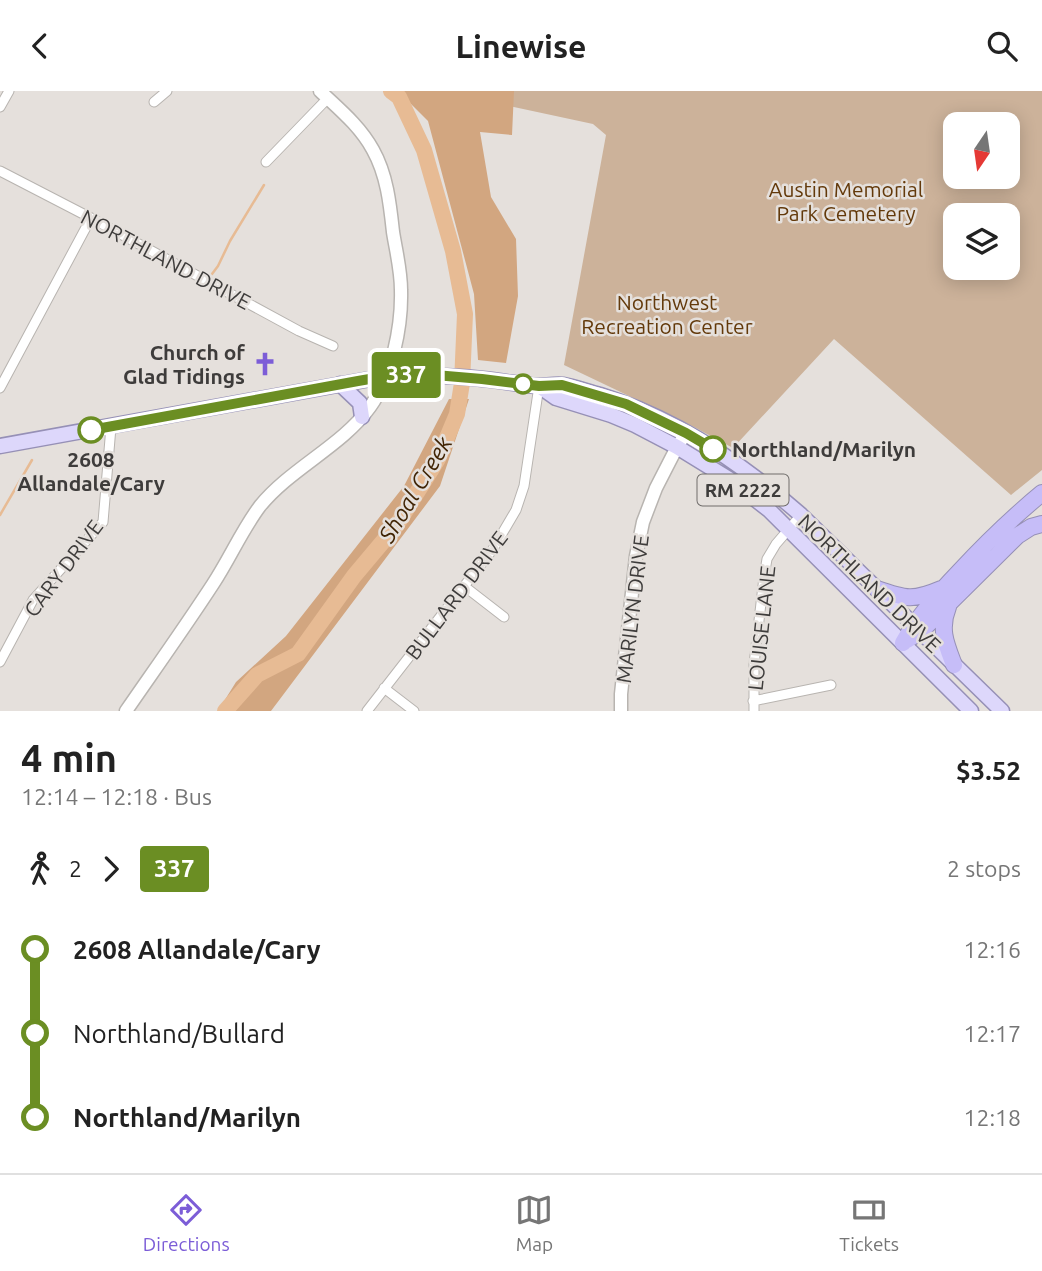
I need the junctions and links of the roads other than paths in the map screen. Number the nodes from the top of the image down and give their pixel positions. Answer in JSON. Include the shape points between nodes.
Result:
{"nodes":[{"id":1,"x":9,"y":91,"type":"edge"},
{"id":2,"x":167,"y":91,"type":"edge"},
{"id":3,"x":324,"y":95,"type":"edge"},
{"id":4,"x":154,"y":102,"type":"dead end"},
{"id":5,"x":0,"y":107,"type":"edge"},
{"id":6,"x":266,"y":162,"type":"dead end"},
{"id":7,"x":0,"y":171,"type":"edge"},
{"id":8,"x":91,"y":218,"type":"junction"},
{"id":9,"x":333,"y":346,"type":"dead end"},
{"id":10,"x":387,"y":376,"type":"junction"},
{"id":11,"x":340,"y":384,"type":"junction"},
{"id":12,"x":539,"y":386,"type":"junction"},
{"id":13,"x":0,"y":388,"type":"edge"},
{"id":14,"x":362,"y":417,"type":"junction"},
{"id":15,"x":111,"y":427,"type":"junction"},
{"id":16,"x":686,"y":433,"type":"junction"},
{"id":17,"x":0,"y":446,"type":"edge"},
{"id":18,"x":677,"y":447,"type":"junction"},
{"id":19,"x":1042,"y":493,"type":"edge"},
{"id":20,"x":801,"y":515,"type":"junction"},
{"id":21,"x":1042,"y":524,"type":"edge"},
{"id":22,"x":788,"y":529,"type":"junction"},
{"id":23,"x":464,"y":586,"type":"junction"},
{"id":24,"x":943,"y":588,"type":"junction"},
{"id":25,"x":877,"y":589,"type":"junction"},
{"id":26,"x":949,"y":605,"type":"junction"},
{"id":27,"x":504,"y":617,"type":"dead end"},
{"id":28,"x":917,"y":629,"type":"junction"},
{"id":29,"x":903,"y":643,"type":"junction"},
{"id":30,"x":0,"y":662,"type":"edge"},
{"id":31,"x":954,"y":665,"type":"junction"},
{"id":32,"x":831,"y":685,"type":"dead end"},
{"id":33,"x":384,"y":688,"type":"junction"},
{"id":34,"x":754,"y":706,"type":"edge"},
{"id":35,"x":126,"y":711,"type":"edge"},
{"id":36,"x":367,"y":711,"type":"edge"},
{"id":37,"x":414,"y":711,"type":"edge"},
{"id":38,"x":621,"y":711,"type":"edge"},
{"id":39,"x":971,"y":711,"type":"edge"},
{"id":40,"x":1002,"y":711,"type":"edge"}],
"edges":[{"from":1,"to":5,"type":"street"},
{"from":2,"to":4,"type":"street"},
{"from":3,"to":6,"type":"street"},
{"from":3,"to":10,"type":"street","via":[[354,123],[373,150],[389,197],[401,288],[399,323]]},
{"from":7,"to":8,"type":"street","name":"NORTHLAND DRIVE"},
{"from":8,"to":9,"type":"street","name":"NORTHLAND DRIVE"},
{"from":8,"to":13,"type":"street"},
{"from":10,"to":11,"type":"main road","number":"RM 2222"},
{"from":10,"to":12,"type":"main road","name":"NORTHLAND DRIVE","number":"RM 2222","via":[[435,375]]},
{"from":10,"to":14,"type":"street"},
{"from":11,"to":14,"type":"main road","via":[[360,403]]},
{"from":11,"to":15,"type":"main road","number":"RM 2222"},
{"from":12,"to":16,"type":"main road","name":"NORTHLAND DRIVE","number":"RM 2222","via":[[562,385],[626,404]]},
{"from":12,"to":18,"type":"main road","name":"NORTHLAND DRIVE","number":"RM 2222","via":[[556,398],[611,415]]},
{"from":12,"to":23,"type":"street","name":"BULLARD DRIVE","via":[[516,510]]},
{"from":14,"to":35,"type":"street","via":[[276,488],[262,505]]},
{"from":15,"to":17,"type":"main road","number":"RM 2222"},
{"from":15,"to":30,"type":"street","name":"CARY DRIVE","via":[[103,522],[33,600]]},
{"from":16,"to":18,"type":"street","name":"MARILYN DRIVE"},
{"from":16,"to":20,"type":"main road","name":"NORTHLAND DRIVE","number":"RM 2222","via":[[744,468]]},
{"from":18,"to":22,"type":"main road","name":"NORTHLAND DRIVE","number":"RM 2222","via":[[729,479]]},
{"from":18,"to":38,"type":"street","name":"MARILYN DRIVE","via":[[643,522]]},
{"from":19,"to":24,"type":"highway","via":[[994,534]]},
{"from":20,"to":22,"type":"street","name":"LOUISE LANE"},
{"from":20,"to":25,"type":"main road","name":"NORTHLAND DRIVE","number":"RM 2222"},
{"from":21,"to":26,"type":"highway","via":[[1017,536]]},
{"from":22,"to":29,"type":"main road","name":"NORTHLAND DRIVE","number":"RM 2222"},
{"from":22,"to":34,"type":"street","name":"LOUISE LANE","via":[[766,568],[754,664]]},
{"from":23,"to":27,"type":"street"},
{"from":23,"to":33,"type":"street","name":"BULLARD DRIVE"},
{"from":24,"to":25,"type":"highway","via":[[909,598]]},
{"from":24,"to":28,"type":"highway"},
{"from":25,"to":28,"type":"main road","name":"NORTHLAND DRIVE","number":"RM 2222"},
{"from":26,"to":28,"type":"highway"},
{"from":26,"to":31,"type":"highway","via":[[943,626]]},
{"from":28,"to":29,"type":"highway"},
{"from":28,"to":31,"type":"main road","name":"NORTHLAND DRIVE","number":"RM 2222"},
{"from":29,"to":39,"type":"main road","name":"NORTHLAND DRIVE","number":"RM 2222"},
{"from":31,"to":40,"type":"main road","name":"NORTHLAND DRIVE","number":"RM 2222"},
{"from":32,"to":34,"type":"street"},
{"from":33,"to":36,"type":"street","name":"BULLARD DRIVE"},
{"from":33,"to":37,"type":"street"}]}
